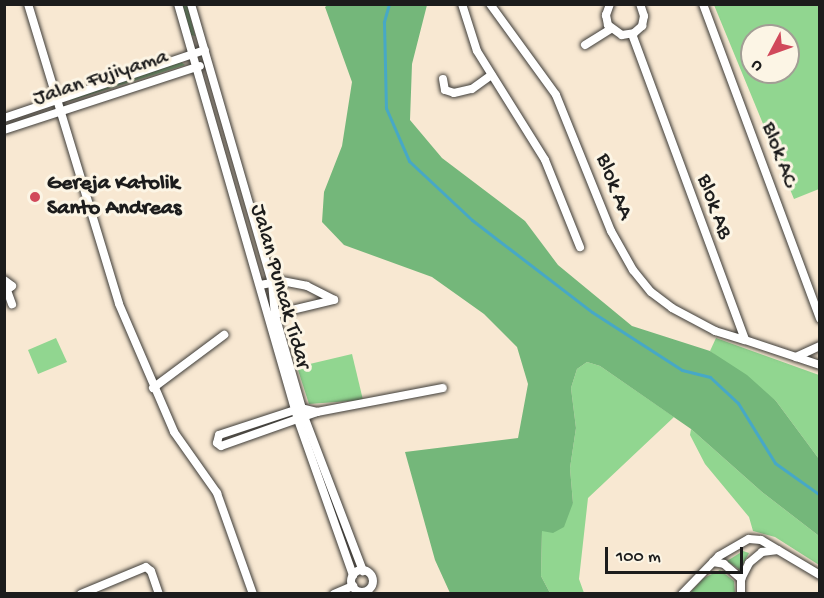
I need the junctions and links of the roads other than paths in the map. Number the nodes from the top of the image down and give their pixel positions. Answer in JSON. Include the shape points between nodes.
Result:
{"nodes":[{"id":1,"x":28,"y":4,"type":"edge"},
{"id":2,"x":178,"y":4,"type":"edge"},
{"id":3,"x":191,"y":4,"type":"edge"},
{"id":4,"x":462,"y":4,"type":"edge"},
{"id":5,"x":490,"y":4,"type":"edge"},
{"id":6,"x":703,"y":4,"type":"edge"},
{"id":7,"x":642,"y":5,"type":"edge"},
{"id":8,"x":607,"y":6,"type":"edge"},
{"id":9,"x":611,"y":30,"type":"junction"},
{"id":10,"x":632,"y":34,"type":"junction"},
{"id":11,"x":585,"y":45,"type":"dead end"},
{"id":12,"x":205,"y":50,"type":"junction"},
{"id":13,"x":194,"y":54,"type":"junction"},
{"id":14,"x":209,"y":64,"type":"junction"},
{"id":15,"x":197,"y":67,"type":"junction"},
{"id":16,"x":491,"y":75,"type":"junction"},
{"id":17,"x":443,"y":79,"type":"dead end"},
{"id":18,"x":57,"y":98,"type":"junction"},
{"id":19,"x":60,"y":110,"type":"junction"},
{"id":20,"x":4,"y":118,"type":"edge"},
{"id":21,"x":4,"y":130,"type":"edge"},
{"id":22,"x":580,"y":247,"type":"dead end"},
{"id":23,"x":4,"y":280,"type":"edge"},
{"id":24,"x":272,"y":282,"type":"junction"},
{"id":25,"x":260,"y":285,"type":"junction"},
{"id":26,"x":6,"y":292,"type":"edge"},
{"id":27,"x":12,"y":304,"type":"dead end"},
{"id":28,"x":275,"y":315,"type":"junction"},
{"id":29,"x":266,"y":316,"type":"junction"},
{"id":30,"x":819,"y":319,"type":"edge"},
{"id":31,"x":224,"y":335,"type":"dead end"},
{"id":32,"x":745,"y":340,"type":"junction"},
{"id":33,"x":819,"y":346,"type":"edge"},
{"id":34,"x":796,"y":357,"type":"junction"},
{"id":35,"x":819,"y":365,"type":"edge"},
{"id":36,"x":153,"y":388,"type":"junction"},
{"id":37,"x":443,"y":388,"type":"dead end"},
{"id":38,"x":298,"y":409,"type":"junction"},
{"id":39,"x":317,"y":412,"type":"junction"},
{"id":40,"x":302,"y":420,"type":"junction"},
{"id":41,"x":778,"y":549,"type":"junction"},
{"id":42,"x":713,"y":562,"type":"junction"},
{"id":43,"x":363,"y":570,"type":"junction"},
{"id":44,"x":819,"y":574,"type":"edge"},
{"id":45,"x":353,"y":575,"type":"junction"},
{"id":46,"x":741,"y":579,"type":"junction"},
{"id":47,"x":357,"y":590,"type":"edge"},
{"id":48,"x":370,"y":591,"type":"edge"},
{"id":49,"x":81,"y":594,"type":"edge"},
{"id":50,"x":159,"y":594,"type":"edge"},
{"id":51,"x":253,"y":594,"type":"edge"},
{"id":52,"x":334,"y":594,"type":"edge"},
{"id":53,"x":682,"y":594,"type":"edge"},
{"id":54,"x":741,"y":594,"type":"edge"}],
"edges":[{"from":1,"to":18,"type":"street"},
{"from":2,"to":13,"type":"street","name":"Jalan Puncak Tidar"},
{"from":3,"to":12,"type":"street","name":"Jalan Puncak Tidar"},
{"from":4,"to":16,"type":"street","via":[[477,51]]},
{"from":5,"to":32,"type":"street","name":"Blok AA","via":[[556,95],[611,231],[633,270],[651,292],[672,308],[715,331]]},
{"from":6,"to":30,"type":"street","name":"Blok AC"},
{"from":7,"to":10,"type":"street","via":[[644,21]]},
{"from":8,"to":9,"type":"street","via":[[606,20]]},
{"from":9,"to":10,"type":"street"},
{"from":9,"to":11,"type":"street"},
{"from":10,"to":32,"type":"street","name":"Blok AB"},
{"from":12,"to":13,"type":"street","name":"Jalan Fujiyama"},
{"from":12,"to":14,"type":"street","name":"Jalan Puncak Tidar"},
{"from":13,"to":15,"type":"street","name":"Jalan Puncak Tidar"},
{"from":13,"to":18,"type":"street","name":"Jalan Fujiyama"},
{"from":14,"to":15,"type":"street","name":"Jalan Fujiyama"},
{"from":14,"to":24,"type":"street","name":"Jalan Puncak Tidar"},
{"from":15,"to":19,"type":"street","name":"Jalan Fujiyama"},
{"from":15,"to":25,"type":"street","name":"Jalan Puncak Tidar"},
{"from":16,"to":17,"type":"street","via":[[472,89],[454,93],[445,90]]},
{"from":16,"to":22,"type":"street","via":[[533,135]]},
{"from":18,"to":19,"type":"street"},
{"from":18,"to":20,"type":"street","name":"Jalan Fujiyama"},
{"from":19,"to":21,"type":"street","name":"Jalan Fujiyama"},
{"from":19,"to":36,"type":"street","via":[[119,304]]},
{"from":23,"to":26,"type":"street","via":[[12,286]]},
{"from":24,"to":25,"type":"street"},
{"from":24,"to":28,"type":"street","name":"Jalan Puncak Tidar"},
{"from":24,"to":28,"type":"street","via":[[307,286],[334,300]]},
{"from":25,"to":29,"type":"street","name":"Jalan Puncak Tidar"},
{"from":26,"to":27,"type":"street"},
{"from":28,"to":29,"type":"street"},
{"from":28,"to":38,"type":"street","name":"Jalan Puncak Tidar"},
{"from":29,"to":38,"type":"street","name":"Jalan Puncak Tidar"},
{"from":31,"to":36,"type":"street"},
{"from":32,"to":34,"type":"street"},
{"from":33,"to":34,"type":"street"},
{"from":34,"to":35,"type":"street"},
{"from":36,"to":51,"type":"street","via":[[174,432],[211,480]]},
{"from":37,"to":39,"type":"street"},
{"from":38,"to":39,"type":"street"},
{"from":38,"to":40,"type":"street","name":"Jalan Puncak Tidar"},
{"from":38,"to":40,"type":"street","via":[[219,435],[217,443],[221,446]]},
{"from":39,"to":40,"type":"street"},
{"from":40,"to":43,"type":"street","name":"Jalan Puncak Tidar"},
{"from":40,"to":45,"type":"street","name":"Jalan Puncak Tidar"},
{"from":41,"to":42,"type":"street","via":[[761,540],[737,543]]},
{"from":41,"to":44,"type":"street"},
{"from":41,"to":46,"type":"street","via":[[755,556]]},
{"from":42,"to":46,"type":"street","via":[[724,564]]},
{"from":42,"to":53,"type":"street"},
{"from":43,"to":45,"type":"street"},
{"from":43,"to":48,"type":"street","name":"Jalan Puncak Tidar","via":[[373,578]]},
{"from":45,"to":47,"type":"street","name":"Jalan Puncak Tidar"},
{"from":46,"to":54,"type":"street"},
{"from":47,"to":48,"type":"street","name":"Jalan Puncak Tidar"},
{"from":47,"to":52,"type":"street"},
{"from":49,"to":50,"type":"street","via":[[146,567]]}]}
